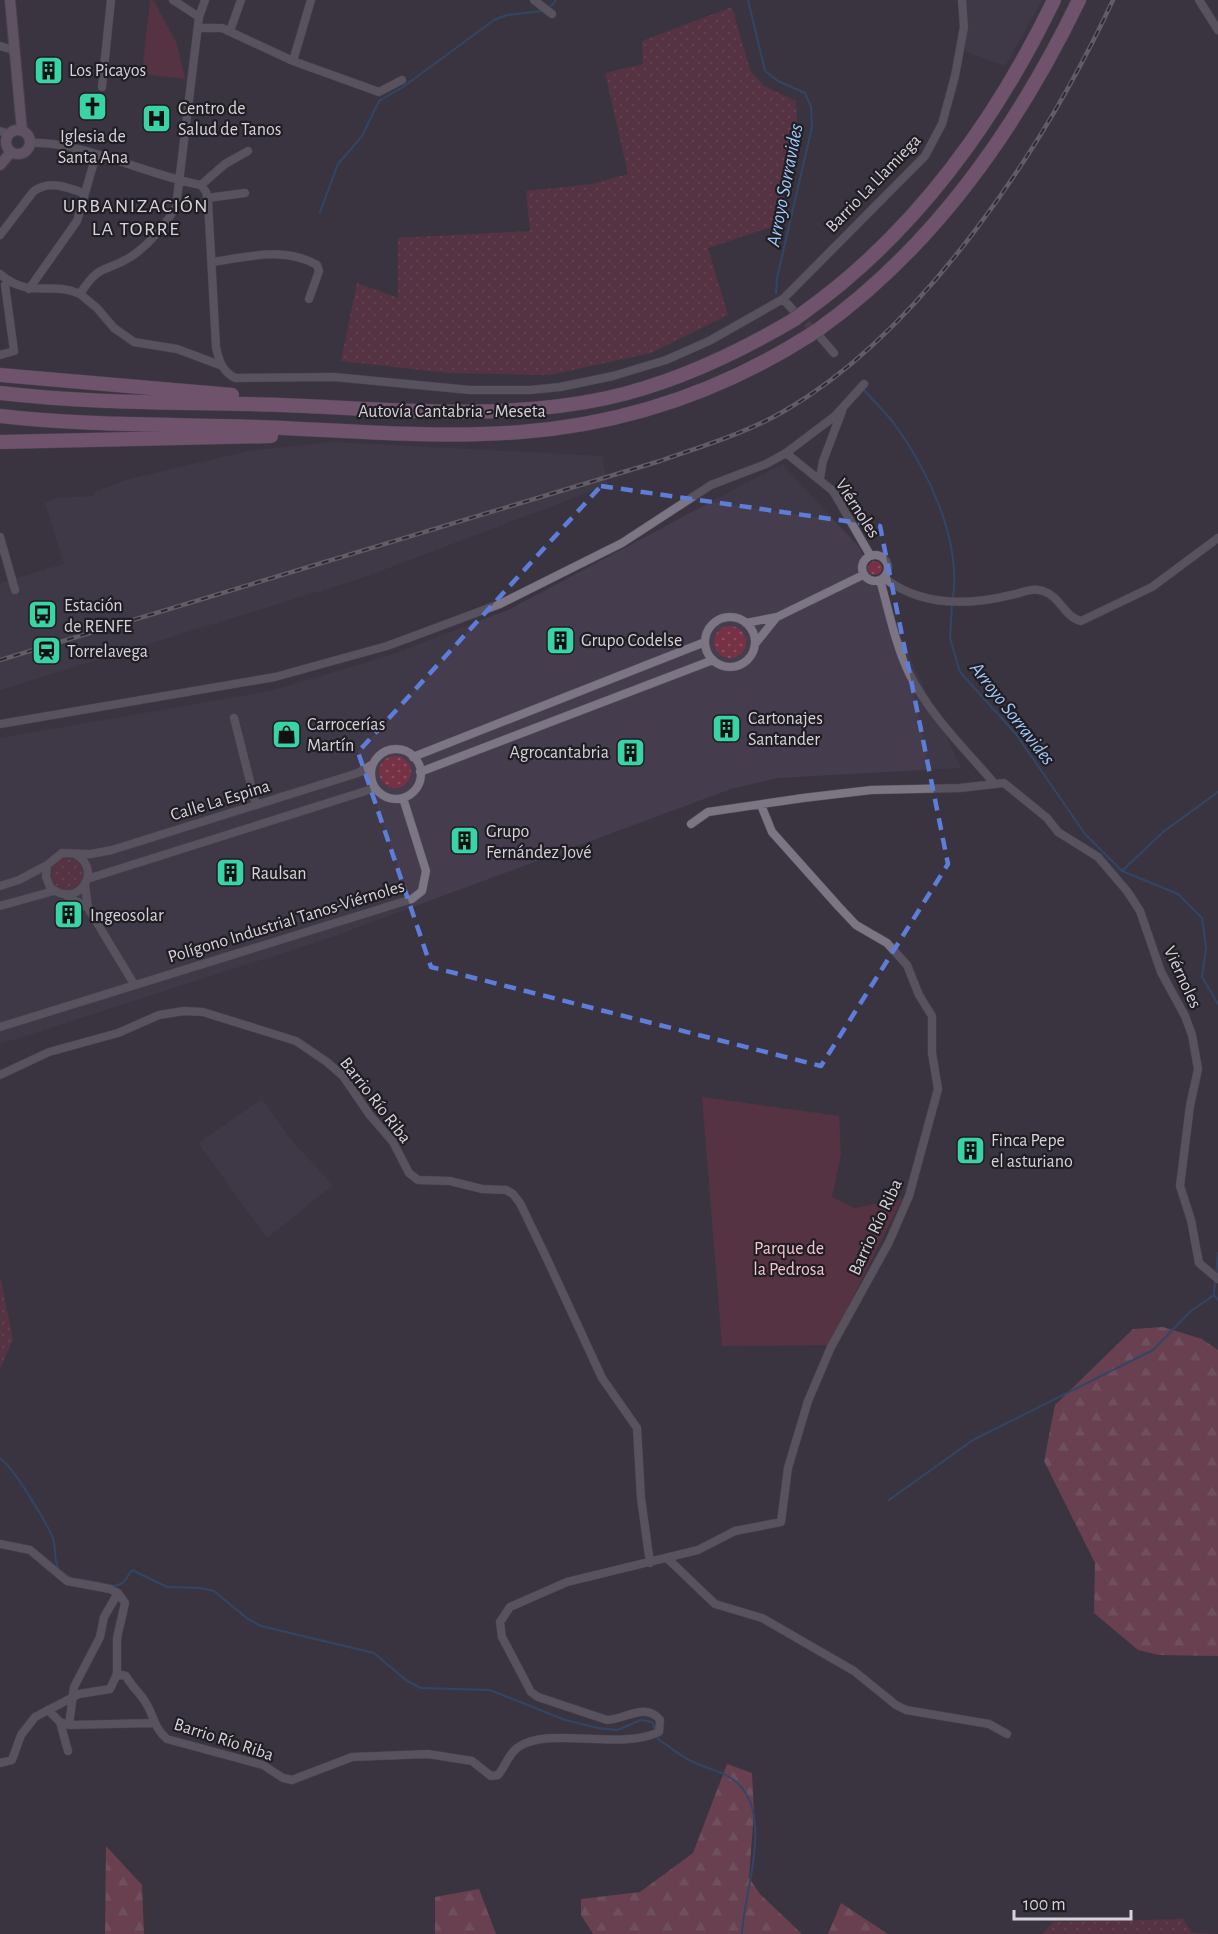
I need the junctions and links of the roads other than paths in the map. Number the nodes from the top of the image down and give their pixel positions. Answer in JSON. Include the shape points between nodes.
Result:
{"nodes":[{"id":1,"x":10,"y":0,"type":"edge"},
{"id":2,"x":111,"y":0,"type":"edge"},
{"id":3,"x":173,"y":0,"type":"edge"},
{"id":4,"x":241,"y":0,"type":"edge"},
{"id":5,"x":311,"y":0,"type":"edge"},
{"id":6,"x":534,"y":0,"type":"edge"},
{"id":7,"x":962,"y":0,"type":"edge"},
{"id":8,"x":1052,"y":0,"type":"edge"},
{"id":9,"x":1078,"y":0,"type":"edge"},
{"id":10,"x":1199,"y":0,"type":"edge"},
{"id":11,"x":204,"y":4,"type":"edge"},
{"id":12,"x":552,"y":14,"type":"dead end"},
{"id":13,"x":199,"y":17,"type":"junction"},
{"id":14,"x":198,"y":28,"type":"junction"},
{"id":15,"x":1218,"y":30,"type":"edge"},
{"id":16,"x":230,"y":31,"type":"junction"},
{"id":17,"x":0,"y":46,"type":"edge"},
{"id":18,"x":14,"y":50,"type":"junction"},
{"id":19,"x":293,"y":61,"type":"junction"},
{"id":20,"x":402,"y":80,"type":"dead end"},
{"id":21,"x":102,"y":87,"type":"dead end"},
{"id":22,"x":22,"y":131,"type":"junction"},
{"id":23,"x":5,"y":132,"type":"edge"},
{"id":24,"x":29,"y":143,"type":"junction"},
{"id":25,"x":11,"y":152,"type":"junction"},
{"id":26,"x":248,"y":152,"type":"dead end"},
{"id":27,"x":96,"y":155,"type":"junction"},
{"id":28,"x":0,"y":165,"type":"edge"},
{"id":29,"x":179,"y":182,"type":"junction"},
{"id":30,"x":201,"y":185,"type":"junction"},
{"id":31,"x":84,"y":193,"type":"junction"},
{"id":32,"x":245,"y":193,"type":"dead end"},
{"id":33,"x":207,"y":198,"type":"junction"},
{"id":34,"x":0,"y":235,"type":"edge"},
{"id":35,"x":212,"y":262,"type":"junction"},
{"id":36,"x":0,"y":274,"type":"edge"},
{"id":37,"x":8,"y":280,"type":"junction"},
{"id":38,"x":29,"y":289,"type":"junction"},
{"id":39,"x":80,"y":294,"type":"junction"},
{"id":40,"x":309,"y":299,"type":"dead end"},
{"id":41,"x":783,"y":299,"type":"junction"},
{"id":42,"x":797,"y":314,"type":"junction"},
{"id":43,"x":817,"y":334,"type":"junction"},
{"id":44,"x":834,"y":353,"type":"dead end"},
{"id":45,"x":0,"y":355,"type":"edge"},
{"id":46,"x":220,"y":365,"type":"junction"},
{"id":47,"x":0,"y":375,"type":"edge"},
{"id":48,"x":864,"y":384,"type":"dead end"},
{"id":49,"x":0,"y":393,"type":"edge"},
{"id":50,"x":398,"y":409,"type":"junction"},
{"id":51,"x":843,"y":409,"type":"junction"},
{"id":52,"x":0,"y":416,"type":"edge"},
{"id":53,"x":518,"y":432,"type":"junction"},
{"id":54,"x":0,"y":442,"type":"edge"},
{"id":55,"x":786,"y":453,"type":"junction"},
{"id":56,"x":820,"y":478,"type":"junction"},
{"id":57,"x":0,"y":537,"type":"edge"},
{"id":58,"x":1218,"y":538,"type":"edge"},
{"id":59,"x":870,"y":555,"type":"junction"},
{"id":60,"x":863,"y":575,"type":"junction"},
{"id":61,"x":882,"y":579,"type":"junction"},
{"id":62,"x":15,"y":590,"type":"dead end"},
{"id":63,"x":777,"y":617,"type":"junction"},
{"id":64,"x":746,"y":624,"type":"junction"},
{"id":65,"x":705,"y":642,"type":"junction"},
{"id":66,"x":754,"y":645,"type":"junction"},
{"id":67,"x":713,"y":660,"type":"junction"},
{"id":68,"x":234,"y":718,"type":"dead end"},
{"id":69,"x":0,"y":724,"type":"edge"},
{"id":70,"x":413,"y":757,"type":"junction"},
{"id":71,"x":373,"y":764,"type":"junction"},
{"id":72,"x":420,"y":772,"type":"junction"},
{"id":73,"x":994,"y":783,"type":"junction"},
{"id":74,"x":375,"y":788,"type":"junction"},
{"id":75,"x":403,"y":798,"type":"junction"},
{"id":76,"x":256,"y":805,"type":"junction"},
{"id":77,"x":761,"y":805,"type":"junction"},
{"id":78,"x":691,"y":824,"type":"dead end"},
{"id":79,"x":74,"y":854,"type":"junction"},
{"id":80,"x":47,"y":865,"type":"junction"},
{"id":81,"x":86,"y":882,"type":"junction"},
{"id":82,"x":0,"y":886,"type":"edge"},
{"id":83,"x":54,"y":891,"type":"junction"},
{"id":84,"x":66,"y":895,"type":"junction"},
{"id":85,"x":0,"y":906,"type":"edge"},
{"id":86,"x":87,"y":908,"type":"junction"},
{"id":87,"x":134,"y":984,"type":"junction"},
{"id":88,"x":0,"y":1027,"type":"edge"},
{"id":89,"x":0,"y":1075,"type":"edge"},
{"id":90,"x":1218,"y":1279,"type":"edge"},
{"id":91,"x":0,"y":1544,"type":"edge"},
{"id":92,"x":667,"y":1558,"type":"junction"},
{"id":93,"x":650,"y":1563,"type":"junction"},
{"id":94,"x":118,"y":1593,"type":"junction"},
{"id":95,"x":117,"y":1674,"type":"junction"},
{"id":96,"x":72,"y":1698,"type":"junction"},
{"id":97,"x":48,"y":1710,"type":"junction"},
{"id":98,"x":60,"y":1722,"type":"junction"},
{"id":99,"x":153,"y":1723,"type":"junction"},
{"id":100,"x":69,"y":1725,"type":"junction"},
{"id":101,"x":1007,"y":1734,"type":"dead end"},
{"id":102,"x":68,"y":1751,"type":"dead end"},
{"id":103,"x":0,"y":1763,"type":"edge"}],
"edges":[{"from":1,"to":18,"type":"street"},
{"from":2,"to":21,"type":"street"},
{"from":3,"to":13,"type":"street"},
{"from":4,"to":16,"type":"street"},
{"from":5,"to":19,"type":"street"},
{"from":6,"to":12,"type":"street"},
{"from":7,"to":41,"type":"street","name":"Barrio La Llamiega","via":[[961,53],[934,142],[913,169]]},
{"from":8,"to":42,"type":"highway","name":"Autovía Cantabria - Meseta","via":[[1030,46],[981,127],[925,202],[866,264]]},
{"from":9,"to":43,"type":"highway","name":"Autovía Cantabria - Meseta","via":[[1018,110],[957,197],[899,263]]},
{"from":10,"to":15,"type":"street"},
{"from":11,"to":13,"type":"street"},
{"from":13,"to":14,"type":"street"},
{"from":14,"to":16,"type":"street"},
{"from":14,"to":29,"type":"street"},
{"from":16,"to":19,"type":"street"},
{"from":17,"to":18,"type":"street"},
{"from":18,"to":22,"type":"street"},
{"from":19,"to":20,"type":"street","via":[[379,92]]},
{"from":22,"to":23,"type":"street"},
{"from":22,"to":24,"type":"street"},
{"from":23,"to":25,"type":"street"},
{"from":24,"to":25,"type":"street","via":[[21,154]]},
{"from":24,"to":27,"type":"street"},
{"from":25,"to":28,"type":"street"},
{"from":26,"to":30,"type":"street","via":[[225,164]]},
{"from":27,"to":29,"type":"street"},
{"from":27,"to":31,"type":"street"},
{"from":29,"to":30,"type":"street"},
{"from":29,"to":39,"type":"street","via":[[176,207],[162,230],[130,257],[99,269]]},
{"from":30,"to":33,"type":"street"},
{"from":31,"to":34,"type":"street","via":[[58,185],[40,187]]},
{"from":31,"to":38,"type":"street","via":[[77,221]]},
{"from":32,"to":33,"type":"street"},
{"from":33,"to":35,"type":"street"},
{"from":35,"to":40,"type":"street","via":[[296,255],[319,270]]},
{"from":35,"to":46,"type":"street","via":[[213,318]]},
{"from":36,"to":37,"type":"street"},
{"from":37,"to":38,"type":"street"},
{"from":37,"to":45,"type":"street","via":[[5,285],[14,351]]},
{"from":38,"to":39,"type":"street","via":[[64,289]]},
{"from":39,"to":46,"type":"street","name":"Barrio La Llamiega","via":[[134,342],[177,349]]},
{"from":41,"to":42,"type":"street"},
{"from":41,"to":46,"type":"street","name":"Barrio La Llamiega","via":[[709,341],[666,360],[560,387],[470,390],[334,377],[235,378]]},
{"from":42,"to":50,"type":"highway","name":"Autovía Cantabria - Meseta","via":[[708,365],[608,398],[503,411]]},
{"from":43,"to":44,"type":"street"},
{"from":43,"to":53,"type":"highway","name":"Autovía Cantabria - Meseta","via":[[743,374],[668,404],[585,425]]},
{"from":47,"to":50,"type":"highway"},
{"from":48,"to":51,"type":"street","name":"Viérnoles"},
{"from":49,"to":50,"type":"highway","name":"Autovía Cantabria - Meseta"},
{"from":51,"to":55,"type":"street","name":"Viérnoles"},
{"from":51,"to":56,"type":"street","name":"Viérnoles"},
{"from":52,"to":53,"type":"highway","name":"Autovía Cantabria - Meseta","via":[[92,422]]},
{"from":53,"to":54,"type":"highway","via":[[484,437],[280,435]]},
{"from":55,"to":56,"type":"street","name":"Viérnoles"},
{"from":55,"to":69,"type":"street","via":[[711,485],[622,543],[518,597],[387,646],[267,679]]},
{"from":56,"to":59,"type":"street","name":"Viérnoles","via":[[833,491]]},
{"from":57,"to":62,"type":"street"},
{"from":58,"to":61,"type":"street","via":[[1152,587],[1087,620],[1074,620],[1055,598],[1042,591],[945,602],[920,597]]},
{"from":59,"to":60,"type":"street","via":[[862,563]]},
{"from":59,"to":61,"type":"street","via":[[887,561],[888,570]]},
{"from":60,"to":61,"type":"street","via":[[870,580]]},
{"from":60,"to":63,"type":"street"},
{"from":61,"to":73,"type":"street","name":"Viérnoles","via":[[897,645],[909,673],[932,710]]},
{"from":63,"to":64,"type":"street"},
{"from":63,"to":66,"type":"street"},
{"from":64,"to":65,"type":"street","via":[[731,618],[716,622]]},
{"from":64,"to":66,"type":"street"},
{"from":65,"to":67,"type":"street"},
{"from":65,"to":70,"type":"street"},
{"from":66,"to":67,"type":"street","via":[[748,659],[735,667]]},
{"from":67,"to":72,"type":"street"},
{"from":68,"to":76,"type":"street"},
{"from":70,"to":71,"type":"street","name":"Calle La Espina","via":[[402,750],[389,750]]},
{"from":70,"to":72,"type":"street"},
{"from":71,"to":74,"type":"street","via":[[371,777]]},
{"from":71,"to":76,"type":"street","name":"Calle La Espina"},
{"from":72,"to":75,"type":"street","via":[[416,788]]},
{"from":73,"to":77,"type":"street","via":[[960,788],[871,790]]},
{"from":73,"to":90,"type":"street","name":"Viérnoles","via":[[1011,786],[1058,832],[1098,857],[1140,911],[1161,972],[1192,1035],[1198,1069],[1180,1186],[1199,1263]]},
{"from":74,"to":75,"type":"street","via":[[388,798]]},
{"from":74,"to":81,"type":"street","name":"Calle La Espina"},
{"from":75,"to":87,"type":"street","name":"Polígono Industrial Tanos-Viérnoles","via":[[426,871],[422,891],[412,899]]},
{"from":76,"to":79,"type":"street","name":"Calle La Espina","via":[[112,850]]},
{"from":77,"to":78,"type":"street","via":[[708,812]]},
{"from":77,"to":92,"type":"street","name":"Barrio Río Riba","via":[[772,832],[839,907],[856,925],[887,943],[907,965],[932,1016],[932,1053],[938,1089],[909,1196],[889,1242],[831,1347],[808,1401],[788,1468],[781,1522],[735,1531],[698,1550]]},
{"from":79,"to":80,"type":"street","name":"Calle La Espina","via":[[56,855]]},
{"from":79,"to":81,"type":"street","via":[[87,867]]},
{"from":80,"to":82,"type":"street","name":"Calle La Espina"},
{"from":80,"to":83,"type":"street","via":[[45,877]]},
{"from":81,"to":84,"type":"street","name":"Calle La Espina","via":[[77,892]]},
{"from":81,"to":86,"type":"street"},
{"from":83,"to":84,"type":"street"},
{"from":83,"to":85,"type":"street"},
{"from":84,"to":86,"type":"street"},
{"from":86,"to":87,"type":"street"},
{"from":87,"to":88,"type":"street","name":"Polígono Industrial Tanos-Viérnoles"},
{"from":89,"to":93,"type":"street","name":"Barrio Río Riba","via":[[49,1052],[118,1033],[159,1015],[203,1012],[296,1041],[327,1062],[343,1076],[393,1142],[409,1173],[418,1180],[450,1181],[513,1194],[605,1384],[638,1428],[641,1498]]},
{"from":91,"to":94,"type":"street","via":[[30,1550],[68,1581]]},
{"from":92,"to":93,"type":"street","name":"Barrio Río Riba"},
{"from":92,"to":101,"type":"street","via":[[715,1604],[762,1618],[854,1671],[896,1705],[990,1724]]},
{"from":93,"to":99,"type":"street","name":"Barrio Río Riba","via":[[549,1588],[510,1607],[500,1622],[500,1630],[522,1677],[538,1697],[607,1720],[646,1710],[660,1720],[656,1733],[528,1743],[512,1753],[498,1774],[491,1776],[472,1761],[428,1754],[352,1757],[292,1780],[263,1765],[174,1742]]},
{"from":94,"to":95,"type":"street","via":[[125,1603],[117,1638]]},
{"from":94,"to":96,"type":"street","via":[[104,1617],[100,1637],[77,1679]]},
{"from":95,"to":96,"type":"street","via":[[110,1689]]},
{"from":95,"to":99,"type":"street","name":"Barrio Río Riba","via":[[126,1676],[144,1700]]},
{"from":96,"to":97,"type":"street"},
{"from":96,"to":100,"type":"street"},
{"from":97,"to":98,"type":"street","name":"Barrio Río Riba"},
{"from":97,"to":103,"type":"street","via":[[28,1723],[12,1760]]},
{"from":98,"to":100,"type":"street","name":"Barrio Río Riba"},
{"from":98,"to":102,"type":"street","name":"Barrio Río Riba"},
{"from":99,"to":100,"type":"street","name":"Barrio Río Riba"}]}
